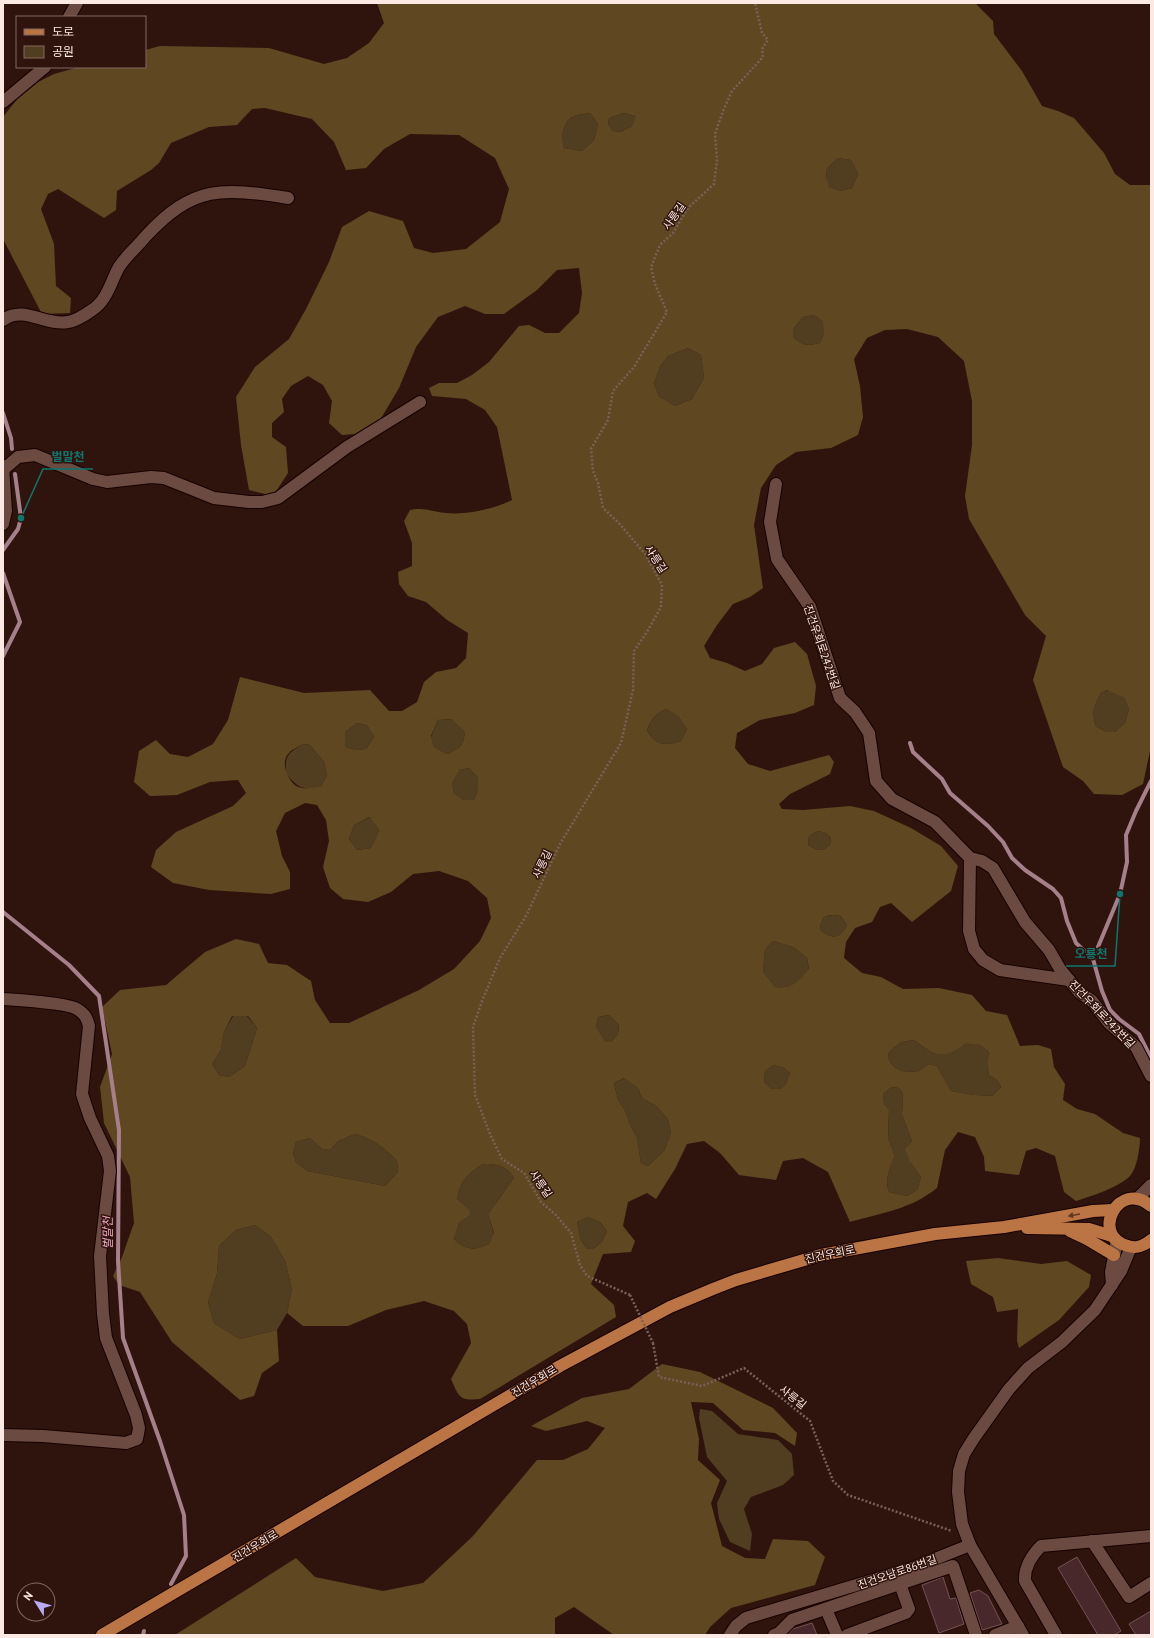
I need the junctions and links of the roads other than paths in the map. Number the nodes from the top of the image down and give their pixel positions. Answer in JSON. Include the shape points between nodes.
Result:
{"nodes":[{"id":1,"x":77,"y":3,"type":"edge"},
{"id":2,"x":70,"y":16,"type":"edge"},
{"id":3,"x":44,"y":68,"type":"edge"},
{"id":4,"x":3,"y":102,"type":"edge"},
{"id":5,"x":288,"y":198,"type":"dead end"},
{"id":6,"x":3,"y":320,"type":"edge"},
{"id":7,"x":420,"y":402,"type":"dead end"},
{"id":8,"x":3,"y":467,"type":"edge"},
{"id":9,"x":776,"y":484,"type":"dead end"},
{"id":10,"x":3,"y":524,"type":"edge"},
{"id":11,"x":970,"y":858,"type":"junction"},
{"id":12,"x":1069,"y":980,"type":"junction"},
{"id":13,"x":3,"y":999,"type":"edge"},
{"id":14,"x":1151,"y":1076,"type":"edge"},
{"id":15,"x":1151,"y":1185,"type":"edge"},
{"id":16,"x":1137,"y":1198,"type":"junction"},
{"id":17,"x":1151,"y":1206,"type":"edge"},
{"id":18,"x":1112,"y":1210,"type":"junction"},
{"id":19,"x":1004,"y":1227,"type":"junction"},
{"id":20,"x":1065,"y":1229,"type":"junction"},
{"id":21,"x":1114,"y":1238,"type":"junction"},
{"id":22,"x":1151,"y":1240,"type":"edge"},
{"id":23,"x":1131,"y":1247,"type":"junction"},
{"id":24,"x":1114,"y":1255,"type":"junction"},
{"id":25,"x":1112,"y":1285,"type":"junction"},
{"id":26,"x":3,"y":1435,"type":"edge"},
{"id":27,"x":1151,"y":1536,"type":"edge"},
{"id":28,"x":969,"y":1541,"type":"junction"},
{"id":29,"x":1092,"y":1541,"type":"junction"},
{"id":30,"x":1151,"y":1583,"type":"edge"},
{"id":31,"x":900,"y":1584,"type":"junction"},
{"id":32,"x":826,"y":1609,"type":"junction"},
{"id":33,"x":1020,"y":1631,"type":"edge"},
{"id":34,"x":778,"y":1634,"type":"edge"},
{"id":35,"x":102,"y":1635,"type":"edge"},
{"id":36,"x":730,"y":1635,"type":"edge"},
{"id":37,"x":837,"y":1635,"type":"edge"},
{"id":38,"x":847,"y":1635,"type":"edge"},
{"id":39,"x":976,"y":1635,"type":"edge"},
{"id":40,"x":995,"y":1635,"type":"edge"},
{"id":41,"x":1056,"y":1635,"type":"edge"}],
"edges":[{"from":1,"to":2,"type":"street"},
{"from":3,"to":4,"type":"street"},
{"from":5,"to":6,"type":"street","via":[[226,191],[194,198],[161,221],[127,258],[120,266],[103,300],[94,310],[68,322],[18,314]]},
{"from":7,"to":8,"type":"street","via":[[347,447],[278,498],[262,502],[214,498],[164,478],[107,482],[92,479],[35,455],[18,457]]},
{"from":8,"to":10,"type":"street","via":[[6,511]]},
{"from":9,"to":11,"type":"street","name":"진건우회로242번길","via":[[770,522],[777,559],[810,607],[840,698],[855,712],[869,733],[876,781],[892,799],[936,822]]},
{"from":11,"to":12,"type":"street","name":"진건우회로242번길","via":[[982,861],[993,868],[1025,922],[1049,950]]},
{"from":11,"to":12,"type":"street","via":[[969,931],[974,949],[984,960],[1000,970]]},
{"from":12,"to":14,"type":"street","name":"진건우회로242번길","via":[[1079,992],[1092,1001],[1122,1037],[1136,1047]]},
{"from":13,"to":26,"type":"street","via":[[76,1008],[86,1016],[89,1026],[82,1094],[108,1156],[110,1171],[100,1256],[106,1338],[139,1428],[137,1439],[126,1443]]},
{"from":15,"to":16,"type":"street"},
{"from":16,"to":17,"type":"main road"},
{"from":16,"to":18,"type":"main road","name":"진건우회로","via":[[1124,1200]]},
{"from":18,"to":19,"type":"main road","name":"진건우회로","one_way":true},
{"from":18,"to":21,"type":"main road","via":[[1109,1226]]},
{"from":19,"to":20,"type":"main road","name":"진건우회로"},
{"from":19,"to":35,"type":"main road","name":"진건우회로","via":[[935,1234],[821,1255],[736,1280],[670,1307],[553,1370]]},
{"from":20,"to":21,"type":"main road","name":"진건우회로","via":[[1089,1229]]},
{"from":20,"to":24,"type":"main road"},
{"from":21,"to":23,"type":"main road","name":"진건우회로"},
{"from":21,"to":24,"type":"street"},
{"from":22,"to":23,"type":"main road"},
{"from":23,"to":25,"type":"street"},
{"from":24,"to":25,"type":"street"},
{"from":25,"to":28,"type":"street","via":[[1095,1310],[1062,1342],[1028,1368],[1009,1389],[964,1454],[959,1471],[958,1492],[962,1524]]},
{"from":27,"to":29,"type":"street"},
{"from":28,"to":33,"type":"street"},
{"from":28,"to":36,"type":"street","name":"진건오남로86번길","via":[[910,1569],[746,1618]]},
{"from":29,"to":30,"type":"street","via":[[1129,1596]]},
{"from":29,"to":41,"type":"street","via":[[1041,1546],[1024,1572],[1025,1581]]},
{"from":31,"to":32,"type":"street"},
{"from":31,"to":38,"type":"street","via":[[909,1609],[906,1613]]},
{"from":31,"to":39,"type":"street","via":[[953,1566]]},
{"from":32,"to":34,"type":"street","via":[[792,1620]]},
{"from":32,"to":37,"type":"street"},
{"from":33,"to":40,"type":"street"}]}
